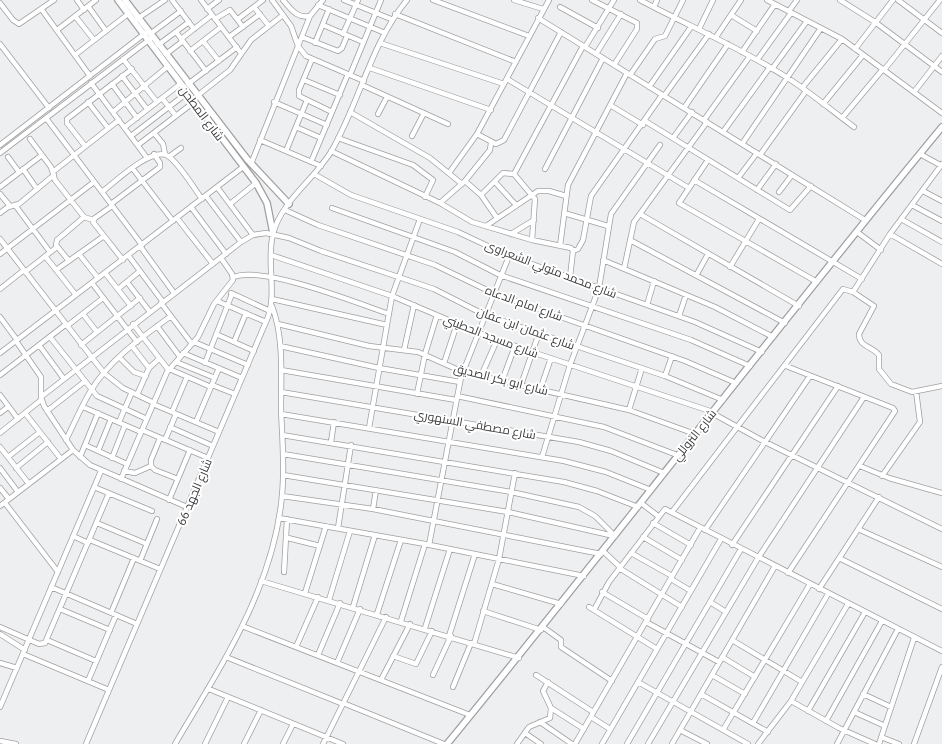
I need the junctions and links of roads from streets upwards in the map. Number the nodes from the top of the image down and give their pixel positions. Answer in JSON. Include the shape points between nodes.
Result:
{"nodes":[{"id":1,"x":54,"y":0,"type":"edge"},
{"id":2,"x":76,"y":0,"type":"edge"},
{"id":3,"x":96,"y":0,"type":"edge"},
{"id":4,"x":118,"y":0,"type":"edge"},
{"id":5,"x":125,"y":0,"type":"edge"},
{"id":6,"x":165,"y":0,"type":"edge"},
{"id":7,"x":172,"y":0,"type":"edge"},
{"id":8,"x":201,"y":0,"type":"edge"},
{"id":9,"x":218,"y":0,"type":"edge"},
{"id":10,"x":263,"y":0,"type":"edge"},
{"id":11,"x":272,"y":0,"type":"edge"},
{"id":12,"x":283,"y":0,"type":"edge"},
{"id":13,"x":323,"y":0,"type":"edge"},
{"id":14,"x":344,"y":0,"type":"edge"},
{"id":15,"x":381,"y":0,"type":"edge"},
{"id":16,"x":407,"y":0,"type":"edge"},
{"id":17,"x":433,"y":0,"type":"edge"},
{"id":18,"x":514,"y":0,"type":"edge"},
{"id":19,"x":549,"y":0,"type":"edge"},
{"id":20,"x":592,"y":0,"type":"edge"},
{"id":21,"x":614,"y":0,"type":"edge"},
{"id":22,"x":640,"y":0,"type":"edge"},
{"id":23,"x":657,"y":0,"type":"edge"},
{"id":24,"x":683,"y":0,"type":"edge"},
{"id":25,"x":713,"y":0,"type":"edge"},
{"id":26,"x":740,"y":0,"type":"edge"},
{"id":27,"x":767,"y":0,"type":"edge"},
{"id":28,"x":797,"y":0,"type":"edge"},
{"id":29,"x":840,"y":0,"type":"edge"},
{"id":30,"x":893,"y":0,"type":"edge"},
{"id":31,"x":898,"y":0,"type":"edge"},
{"id":32,"x":940,"y":0,"type":"edge"},
{"id":33,"x":357,"y":2,"type":"edge"},
{"id":34,"x":0,"y":3,"type":"edge"},
{"id":35,"x":775,"y":4,"type":"junction"},
{"id":36,"x":318,"y":5,"type":"junction"},
{"id":37,"x":254,"y":7,"type":"junction"},
{"id":38,"x":560,"y":7,"type":"dead end"},
{"id":39,"x":654,"y":7,"type":"junction"},
{"id":40,"x":86,"y":8,"type":"junction"},
{"id":41,"x":610,"y":8,"type":"junction"},
{"id":42,"x":207,"y":9,"type":"junction"},
{"id":43,"x":42,"y":10,"type":"junction"},
{"id":44,"x":330,"y":10,"type":"junction"},
{"id":45,"x":543,"y":10,"type":"junction"},
{"id":46,"x":181,"y":11,"type":"junction"},
{"id":47,"x":790,"y":12,"type":"junction"},
{"id":48,"x":376,"y":13,"type":"junction"},
{"id":49,"x":128,"y":14,"type":"junction"},
{"id":50,"x":260,"y":14,"type":"junction"},
{"id":51,"x":396,"y":14,"type":"junction"},
{"id":52,"x":621,"y":14,"type":"junction"},
{"id":53,"x":283,"y":15,"type":"junction"},
{"id":54,"x":731,"y":15,"type":"junction"},
{"id":55,"x":75,"y":16,"type":"junction"},
{"id":56,"x":310,"y":16,"type":"junction"},
{"id":57,"x":214,"y":17,"type":"junction"},
{"id":58,"x":350,"y":18,"type":"junction"},
{"id":59,"x":538,"y":18,"type":"junction"},
{"id":60,"x":674,"y":18,"type":"junction"},
{"id":61,"x":136,"y":19,"type":"junction"},
{"id":62,"x":238,"y":19,"type":"junction"},
{"id":63,"x":391,"y":19,"type":"junction"},
{"id":64,"x":925,"y":19,"type":"junction"},
{"id":65,"x":807,"y":20,"type":"junction"},
{"id":66,"x":189,"y":22,"type":"junction"},
{"id":67,"x":875,"y":22,"type":"junction"},
{"id":68,"x":323,"y":25,"type":"junction"},
{"id":69,"x":269,"y":26,"type":"junction"},
{"id":70,"x":370,"y":26,"type":"junction"},
{"id":71,"x":222,"y":27,"type":"junction"},
{"id":72,"x":243,"y":27,"type":"junction"},
{"id":73,"x":691,"y":27,"type":"junction"},
{"id":74,"x":598,"y":28,"type":"junction"},
{"id":75,"x":821,"y":28,"type":"junction"},
{"id":76,"x":194,"y":29,"type":"junction"},
{"id":77,"x":699,"y":29,"type":"junction"},
{"id":78,"x":57,"y":30,"type":"junction"},
{"id":79,"x":106,"y":31,"type":"junction"},
{"id":80,"x":757,"y":31,"type":"junction"},
{"id":81,"x":176,"y":32,"type":"junction"},
{"id":82,"x":385,"y":32,"type":"junction"},
{"id":83,"x":561,"y":32,"type":"junction"},
{"id":84,"x":942,"y":33,"type":"edge"},
{"id":85,"x":709,"y":34,"type":"junction"},
{"id":86,"x":148,"y":35,"type":"junction"},
{"id":87,"x":345,"y":35,"type":"junction"},
{"id":88,"x":529,"y":36,"type":"junction"},
{"id":89,"x":229,"y":37,"type":"junction"},
{"id":90,"x":302,"y":37,"type":"junction"},
{"id":91,"x":716,"y":37,"type":"junction"},
{"id":92,"x":842,"y":39,"type":"junction"},
{"id":93,"x":94,"y":40,"type":"junction"},
{"id":94,"x":182,"y":40,"type":"junction"},
{"id":95,"x":203,"y":41,"type":"junction"},
{"id":96,"x":363,"y":42,"type":"junction"},
{"id":97,"x":315,"y":43,"type":"junction"},
{"id":98,"x":380,"y":43,"type":"junction"},
{"id":99,"x":0,"y":44,"type":"edge"},
{"id":100,"x":728,"y":44,"type":"junction"},
{"id":101,"x":905,"y":44,"type":"junction"},
{"id":102,"x":158,"y":45,"type":"junction"},
{"id":103,"x":298,"y":46,"type":"junction"},
{"id":104,"x":584,"y":46,"type":"junction"},
{"id":105,"x":237,"y":48,"type":"junction"},
{"id":106,"x":855,"y":49,"type":"junction"},
{"id":107,"x":190,"y":51,"type":"junction"},
{"id":108,"x":240,"y":52,"type":"junction"},
{"id":109,"x":742,"y":52,"type":"junction"},
{"id":110,"x":75,"y":54,"type":"junction"},
{"id":111,"x":166,"y":54,"type":"junction"},
{"id":112,"x":596,"y":54,"type":"junction"},
{"id":113,"x":863,"y":55,"type":"junction"},
{"id":114,"x":750,"y":56,"type":"junction"},
{"id":115,"x":942,"y":56,"type":"edge"},
{"id":116,"x":603,"y":58,"type":"junction"},
{"id":117,"x":123,"y":59,"type":"junction"},
{"id":118,"x":312,"y":59,"type":"junction"},
{"id":119,"x":757,"y":60,"type":"junction"},
{"id":120,"x":219,"y":61,"type":"junction"},
{"id":121,"x":516,"y":62,"type":"junction"},
{"id":122,"x":614,"y":65,"type":"junction"},
{"id":123,"x":934,"y":66,"type":"junction"},
{"id":124,"x":167,"y":67,"type":"junction"},
{"id":125,"x":370,"y":68,"type":"junction"},
{"id":126,"x":771,"y":68,"type":"junction"},
{"id":127,"x":132,"y":69,"type":"junction"},
{"id":128,"x":883,"y":70,"type":"junction"},
{"id":129,"x":206,"y":71,"type":"junction"},
{"id":130,"x":942,"y":72,"type":"edge"},
{"id":131,"x":349,"y":74,"type":"junction"},
{"id":132,"x":629,"y":74,"type":"junction"},
{"id":133,"x":90,"y":76,"type":"junction"},
{"id":134,"x":122,"y":76,"type":"junction"},
{"id":135,"x":787,"y":78,"type":"junction"},
{"id":136,"x":304,"y":80,"type":"junction"},
{"id":137,"x":506,"y":82,"type":"junction"},
{"id":138,"x":91,"y":83,"type":"junction"},
{"id":139,"x":363,"y":83,"type":"junction"},
{"id":140,"x":112,"y":84,"type":"junction"},
{"id":141,"x":180,"y":84,"type":"junction"},
{"id":142,"x":188,"y":84,"type":"junction"},
{"id":143,"x":144,"y":86,"type":"junction"},
{"id":144,"x":649,"y":87,"type":"junction"},
{"id":145,"x":804,"y":90,"type":"junction"},
{"id":146,"x":529,"y":92,"type":"junction"},
{"id":147,"x":914,"y":92,"type":"junction"},
{"id":148,"x":135,"y":93,"type":"junction"},
{"id":149,"x":187,"y":93,"type":"junction"},
{"id":150,"x":99,"y":94,"type":"junction"},
{"id":151,"x":340,"y":95,"type":"junction"},
{"id":152,"x":663,"y":96,"type":"junction"},
{"id":153,"x":387,"y":97,"type":"junction"},
{"id":154,"x":162,"y":98,"type":"junction"},
{"id":155,"x":196,"y":99,"type":"junction"},
{"id":156,"x":307,"y":100,"type":"junction"},
{"id":157,"x":88,"y":102,"type":"junction"},
{"id":158,"x":125,"y":102,"type":"junction"},
{"id":159,"x":157,"y":102,"type":"junction"},
{"id":160,"x":274,"y":102,"type":"junction"},
{"id":161,"x":823,"y":104,"type":"junction"},
{"id":162,"x":551,"y":105,"type":"junction"},
{"id":163,"x":610,"y":105,"type":"junction"},
{"id":164,"x":169,"y":106,"type":"junction"},
{"id":165,"x":49,"y":108,"type":"junction"},
{"id":166,"x":684,"y":108,"type":"junction"},
{"id":167,"x":148,"y":109,"type":"junction"},
{"id":168,"x":491,"y":110,"type":"junction"},
{"id":169,"x":113,"y":112,"type":"junction"},
{"id":170,"x":332,"y":112,"type":"junction"},
{"id":171,"x":350,"y":112,"type":"junction"},
{"id":172,"x":692,"y":112,"type":"junction"},
{"id":173,"x":424,"y":113,"type":"junction"},
{"id":174,"x":942,"y":113,"type":"edge"},
{"id":175,"x":301,"y":114,"type":"junction"},
{"id":176,"x":378,"y":114,"type":"dead end"},
{"id":177,"x":176,"y":116,"type":"junction"},
{"id":178,"x":46,"y":118,"type":"junction"},
{"id":179,"x":137,"y":118,"type":"junction"},
{"id":180,"x":572,"y":118,"type":"junction"},
{"id":181,"x":842,"y":118,"type":"junction"},
{"id":182,"x":119,"y":120,"type":"junction"},
{"id":183,"x":706,"y":121,"type":"junction"},
{"id":184,"x":644,"y":123,"type":"junction"},
{"id":185,"x":448,"y":124,"type":"dead end"},
{"id":186,"x":327,"y":125,"type":"junction"},
{"id":187,"x":124,"y":127,"type":"junction"},
{"id":188,"x":296,"y":127,"type":"junction"},
{"id":189,"x":854,"y":127,"type":"dead end"},
{"id":190,"x":942,"y":127,"type":"edge"},
{"id":191,"x":108,"y":128,"type":"junction"},
{"id":192,"x":596,"y":132,"type":"junction"},
{"id":193,"x":723,"y":132,"type":"junction"},
{"id":194,"x":154,"y":133,"type":"junction"},
{"id":195,"x":478,"y":134,"type":"junction"},
{"id":196,"x":131,"y":136,"type":"junction"},
{"id":197,"x":412,"y":136,"type":"dead end"},
{"id":198,"x":321,"y":138,"type":"junction"},
{"id":199,"x":338,"y":138,"type":"junction"},
{"id":200,"x":673,"y":138,"type":"junction"},
{"id":201,"x":30,"y":139,"type":"dead end"},
{"id":202,"x":260,"y":140,"type":"junction"},
{"id":203,"x":491,"y":143,"type":"junction"},
{"id":204,"x":742,"y":144,"type":"junction"},
{"id":205,"x":0,"y":145,"type":"edge"},
{"id":206,"x":138,"y":145,"type":"junction"},
{"id":207,"x":660,"y":145,"type":"dead end"},
{"id":208,"x":85,"y":146,"type":"junction"},
{"id":209,"x":687,"y":147,"type":"junction"},
{"id":210,"x":181,"y":148,"type":"dead end"},
{"id":211,"x":332,"y":150,"type":"junction"},
{"id":212,"x":625,"y":150,"type":"junction"},
{"id":213,"x":286,"y":151,"type":"junction"},
{"id":214,"x":0,"y":153,"type":"edge"},
{"id":215,"x":154,"y":154,"type":"junction"},
{"id":216,"x":758,"y":154,"type":"junction"},
{"id":217,"x":920,"y":154,"type":"junction"},
{"id":218,"x":42,"y":155,"type":"junction"},
{"id":219,"x":74,"y":155,"type":"junction"},
{"id":220,"x":167,"y":155,"type":"junction"},
{"id":221,"x":8,"y":157,"type":"dead end"},
{"id":222,"x":148,"y":158,"type":"junction"},
{"id":223,"x":708,"y":160,"type":"junction"},
{"id":224,"x":311,"y":162,"type":"junction"},
{"id":225,"x":646,"y":162,"type":"junction"},
{"id":226,"x":250,"y":163,"type":"junction"},
{"id":227,"x":776,"y":164,"type":"junction"},
{"id":228,"x":321,"y":166,"type":"junction"},
{"id":229,"x":942,"y":166,"type":"edge"},
{"id":230,"x":243,"y":168,"type":"junction"},
{"id":231,"x":132,"y":169,"type":"junction"},
{"id":232,"x":545,"y":169,"type":"dead end"},
{"id":233,"x":21,"y":171,"type":"junction"},
{"id":234,"x":54,"y":173,"type":"junction"},
{"id":235,"x":448,"y":173,"type":"junction"},
{"id":236,"x":314,"y":174,"type":"junction"},
{"id":237,"x":514,"y":174,"type":"junction"},
{"id":238,"x":669,"y":175,"type":"junction"},
{"id":239,"x":792,"y":175,"type":"junction"},
{"id":240,"x":738,"y":178,"type":"junction"},
{"id":241,"x":694,"y":180,"type":"junction"},
{"id":242,"x":142,"y":181,"type":"junction"},
{"id":243,"x":94,"y":182,"type":"junction"},
{"id":244,"x":464,"y":182,"type":"junction"},
{"id":245,"x":495,"y":182,"type":"junction"},
{"id":246,"x":256,"y":183,"type":"junction"},
{"id":247,"x":811,"y":186,"type":"junction"},
{"id":248,"x":0,"y":187,"type":"edge"},
{"id":249,"x":217,"y":187,"type":"junction"},
{"id":250,"x":689,"y":188,"type":"junction"},
{"id":251,"x":37,"y":189,"type":"junction"},
{"id":252,"x":757,"y":190,"type":"junction"},
{"id":253,"x":923,"y":191,"type":"junction"},
{"id":254,"x":102,"y":192,"type":"junction"},
{"id":255,"x":779,"y":192,"type":"dead end"},
{"id":256,"x":0,"y":194,"type":"edge"},
{"id":257,"x":533,"y":194,"type":"junction"},
{"id":258,"x":481,"y":195,"type":"junction"},
{"id":259,"x":425,"y":196,"type":"junction"},
{"id":260,"x":566,"y":196,"type":"junction"},
{"id":261,"x":204,"y":197,"type":"junction"},
{"id":262,"x":70,"y":200,"type":"junction"},
{"id":263,"x":942,"y":201,"type":"edge"},
{"id":264,"x":440,"y":203,"type":"junction"},
{"id":265,"x":230,"y":204,"type":"junction"},
{"id":266,"x":289,"y":204,"type":"junction"},
{"id":267,"x":111,"y":205,"type":"junction"},
{"id":268,"x":516,"y":205,"type":"junction"},
{"id":269,"x":912,"y":205,"type":"junction"},
{"id":270,"x":13,"y":206,"type":"junction"},
{"id":271,"x":191,"y":207,"type":"junction"},
{"id":272,"x":332,"y":208,"type":"dead end"},
{"id":273,"x":285,"y":210,"type":"junction"},
{"id":274,"x":0,"y":213,"type":"edge"},
{"id":275,"x":564,"y":213,"type":"junction"},
{"id":276,"x":640,"y":214,"type":"junction"},
{"id":277,"x":84,"y":217,"type":"junction"},
{"id":278,"x":497,"y":218,"type":"junction"},
{"id":279,"x":175,"y":219,"type":"junction"},
{"id":280,"x":420,"y":219,"type":"junction"},
{"id":281,"x":586,"y":219,"type":"junction"},
{"id":282,"x":759,"y":219,"type":"junction"},
{"id":283,"x":901,"y":219,"type":"junction"},
{"id":284,"x":93,"y":220,"type":"junction"},
{"id":285,"x":534,"y":220,"type":"junction"},
{"id":286,"x":865,"y":220,"type":"junction"},
{"id":287,"x":942,"y":222,"type":"edge"},
{"id":288,"x":486,"y":226,"type":"junction"},
{"id":289,"x":608,"y":226,"type":"junction"},
{"id":290,"x":33,"y":229,"type":"junction"},
{"id":291,"x":856,"y":232,"type":"junction"},
{"id":292,"x":273,"y":233,"type":"junction"},
{"id":293,"x":511,"y":234,"type":"junction"},
{"id":294,"x":890,"y":234,"type":"junction"},
{"id":295,"x":254,"y":235,"type":"junction"},
{"id":296,"x":104,"y":236,"type":"junction"},
{"id":297,"x":413,"y":237,"type":"junction"},
{"id":298,"x":0,"y":239,"type":"edge"},
{"id":299,"x":532,"y":240,"type":"junction"},
{"id":300,"x":630,"y":240,"type":"junction"},
{"id":301,"x":241,"y":242,"type":"junction"},
{"id":302,"x":745,"y":242,"type":"junction"},
{"id":303,"x":942,"y":242,"type":"edge"},
{"id":304,"x":141,"y":246,"type":"junction"},
{"id":305,"x":560,"y":246,"type":"junction"},
{"id":306,"x":57,"y":247,"type":"junction"},
{"id":307,"x":8,"y":249,"type":"junction"},
{"id":308,"x":882,"y":250,"type":"junction"},
{"id":309,"x":573,"y":251,"type":"junction"},
{"id":310,"x":50,"y":252,"type":"junction"},
{"id":311,"x":0,"y":254,"type":"edge"},
{"id":312,"x":79,"y":254,"type":"junction"},
{"id":313,"x":226,"y":254,"type":"junction"},
{"id":314,"x":708,"y":254,"type":"junction"},
{"id":315,"x":271,"y":255,"type":"junction"},
{"id":316,"x":406,"y":255,"type":"junction"},
{"id":317,"x":45,"y":256,"type":"junction"},
{"id":318,"x":128,"y":256,"type":"junction"},
{"id":319,"x":509,"y":256,"type":"junction"},
{"id":320,"x":221,"y":258,"type":"junction"},
{"id":321,"x":123,"y":260,"type":"junction"},
{"id":322,"x":603,"y":260,"type":"junction"},
{"id":323,"x":69,"y":261,"type":"junction"},
{"id":324,"x":834,"y":262,"type":"junction"},
{"id":325,"x":212,"y":264,"type":"junction"},
{"id":326,"x":942,"y":264,"type":"edge"},
{"id":327,"x":730,"y":267,"type":"junction"},
{"id":328,"x":624,"y":269,"type":"junction"},
{"id":329,"x":56,"y":270,"type":"junction"},
{"id":330,"x":25,"y":271,"type":"junction"},
{"id":331,"x":140,"y":271,"type":"junction"},
{"id":332,"x":106,"y":273,"type":"junction"},
{"id":333,"x":697,"y":274,"type":"junction"},
{"id":334,"x":500,"y":275,"type":"junction"},
{"id":335,"x":271,"y":276,"type":"junction"},
{"id":336,"x":398,"y":276,"type":"junction"},
{"id":337,"x":234,"y":277,"type":"junction"},
{"id":338,"x":570,"y":277,"type":"junction"},
{"id":339,"x":98,"y":278,"type":"junction"},
{"id":340,"x":862,"y":279,"type":"junction"},
{"id":341,"x":654,"y":281,"type":"junction"},
{"id":342,"x":127,"y":282,"type":"junction"},
{"id":343,"x":818,"y":282,"type":"junction"},
{"id":344,"x":92,"y":283,"type":"junction"},
{"id":345,"x":599,"y":288,"type":"junction"},
{"id":346,"x":0,"y":289,"type":"edge"},
{"id":347,"x":118,"y":289,"type":"junction"},
{"id":348,"x":225,"y":291,"type":"junction"},
{"id":349,"x":853,"y":292,"type":"junction"},
{"id":350,"x":174,"y":293,"type":"junction"},
{"id":351,"x":493,"y":293,"type":"junction"},
{"id":352,"x":232,"y":294,"type":"junction"},
{"id":353,"x":76,"y":295,"type":"junction"},
{"id":354,"x":686,"y":295,"type":"junction"},
{"id":355,"x":392,"y":296,"type":"junction"},
{"id":356,"x":103,"y":298,"type":"junction"},
{"id":357,"x":140,"y":298,"type":"junction"},
{"id":358,"x":272,"y":298,"type":"junction"},
{"id":359,"x":216,"y":301,"type":"junction"},
{"id":360,"x":162,"y":302,"type":"junction"},
{"id":361,"x":228,"y":305,"type":"junction"},
{"id":362,"x":271,"y":305,"type":"junction"},
{"id":363,"x":414,"y":305,"type":"junction"},
{"id":364,"x":647,"y":305,"type":"junction"},
{"id":365,"x":131,"y":306,"type":"junction"},
{"id":366,"x":799,"y":306,"type":"junction"},
{"id":367,"x":593,"y":307,"type":"junction"},
{"id":368,"x":55,"y":311,"type":"junction"},
{"id":369,"x":270,"y":311,"type":"junction"},
{"id":370,"x":150,"y":312,"type":"junction"},
{"id":371,"x":83,"y":314,"type":"junction"},
{"id":372,"x":246,"y":314,"type":"junction"},
{"id":373,"x":389,"y":314,"type":"junction"},
{"id":374,"x":437,"y":315,"type":"junction"},
{"id":375,"x":485,"y":315,"type":"junction"},
{"id":376,"x":117,"y":316,"type":"junction"},
{"id":377,"x":171,"y":316,"type":"junction"},
{"id":378,"x":679,"y":316,"type":"junction"},
{"id":379,"x":0,"y":317,"type":"edge"},
{"id":380,"x":266,"y":322,"type":"junction"},
{"id":381,"x":785,"y":323,"type":"junction"},
{"id":382,"x":133,"y":324,"type":"junction"},
{"id":383,"x":278,"y":324,"type":"junction"},
{"id":384,"x":457,"y":324,"type":"junction"},
{"id":385,"x":387,"y":325,"type":"junction"},
{"id":386,"x":66,"y":326,"type":"junction"},
{"id":387,"x":157,"y":326,"type":"junction"},
{"id":388,"x":585,"y":326,"type":"junction"},
{"id":389,"x":127,"y":329,"type":"junction"},
{"id":390,"x":97,"y":332,"type":"junction"},
{"id":391,"x":479,"y":333,"type":"junction"},
{"id":392,"x":539,"y":333,"type":"junction"},
{"id":393,"x":216,"y":334,"type":"junction"},
{"id":394,"x":50,"y":337,"type":"junction"},
{"id":395,"x":143,"y":337,"type":"junction"},
{"id":396,"x":773,"y":337,"type":"junction"},
{"id":397,"x":497,"y":340,"type":"junction"},
{"id":398,"x":16,"y":341,"type":"junction"},
{"id":399,"x":137,"y":342,"type":"junction"},
{"id":400,"x":234,"y":342,"type":"junction"},
{"id":401,"x":193,"y":343,"type":"junction"},
{"id":402,"x":39,"y":345,"type":"junction"},
{"id":403,"x":81,"y":345,"type":"junction"},
{"id":404,"x":132,"y":346,"type":"junction"},
{"id":405,"x":280,"y":346,"type":"junction"},
{"id":406,"x":514,"y":346,"type":"junction"},
{"id":407,"x":577,"y":346,"type":"junction"},
{"id":408,"x":383,"y":348,"type":"junction"},
{"id":409,"x":211,"y":349,"type":"junction"},
{"id":410,"x":254,"y":350,"type":"junction"},
{"id":411,"x":404,"y":350,"type":"junction"},
{"id":412,"x":532,"y":352,"type":"junction"},
{"id":413,"x":762,"y":352,"type":"junction"},
{"id":414,"x":0,"y":353,"type":"edge"},
{"id":415,"x":425,"y":354,"type":"junction"},
{"id":416,"x":26,"y":355,"type":"junction"},
{"id":417,"x":182,"y":355,"type":"junction"},
{"id":418,"x":672,"y":356,"type":"junction"},
{"id":419,"x":91,"y":358,"type":"junction"},
{"id":420,"x":120,"y":358,"type":"junction"},
{"id":421,"x":159,"y":358,"type":"junction"},
{"id":422,"x":551,"y":358,"type":"junction"},
{"id":423,"x":176,"y":362,"type":"junction"},
{"id":424,"x":205,"y":363,"type":"junction"},
{"id":425,"x":444,"y":363,"type":"junction"},
{"id":426,"x":248,"y":365,"type":"junction"},
{"id":427,"x":570,"y":365,"type":"junction"},
{"id":428,"x":750,"y":366,"type":"junction"},
{"id":429,"x":786,"y":366,"type":"junction"},
{"id":430,"x":150,"y":368,"type":"junction"},
{"id":431,"x":219,"y":368,"type":"junction"},
{"id":432,"x":379,"y":368,"type":"junction"},
{"id":433,"x":642,"y":368,"type":"junction"},
{"id":434,"x":169,"y":369,"type":"junction"},
{"id":435,"x":75,"y":370,"type":"junction"},
{"id":436,"x":280,"y":370,"type":"junction"},
{"id":437,"x":462,"y":372,"type":"junction"},
{"id":438,"x":104,"y":374,"type":"junction"},
{"id":439,"x":421,"y":374,"type":"junction"},
{"id":440,"x":0,"y":375,"type":"edge"},
{"id":441,"x":146,"y":376,"type":"junction"},
{"id":442,"x":187,"y":376,"type":"junction"},
{"id":443,"x":481,"y":376,"type":"junction"},
{"id":444,"x":665,"y":376,"type":"junction"},
{"id":445,"x":810,"y":376,"type":"junction"},
{"id":446,"x":64,"y":378,"type":"junction"},
{"id":447,"x":215,"y":378,"type":"junction"},
{"id":448,"x":242,"y":378,"type":"junction"},
{"id":449,"x":502,"y":381,"type":"junction"},
{"id":450,"x":84,"y":382,"type":"junction"},
{"id":451,"x":460,"y":382,"type":"junction"},
{"id":452,"x":736,"y":383,"type":"junction"},
{"id":453,"x":521,"y":385,"type":"junction"},
{"id":454,"x":212,"y":386,"type":"junction"},
{"id":455,"x":838,"y":386,"type":"junction"},
{"id":456,"x":942,"y":386,"type":"edge"},
{"id":457,"x":376,"y":387,"type":"junction"},
{"id":458,"x":636,"y":387,"type":"junction"},
{"id":459,"x":540,"y":390,"type":"junction"},
{"id":460,"x":91,"y":391,"type":"junction"},
{"id":461,"x":916,"y":391,"type":"junction"},
{"id":462,"x":132,"y":392,"type":"junction"},
{"id":463,"x":281,"y":392,"type":"junction"},
{"id":464,"x":235,"y":394,"type":"junction"},
{"id":465,"x":418,"y":394,"type":"junction"},
{"id":466,"x":562,"y":394,"type":"junction"},
{"id":467,"x":137,"y":395,"type":"junction"},
{"id":468,"x":0,"y":396,"type":"edge"},
{"id":469,"x":864,"y":397,"type":"junction"},
{"id":470,"x":456,"y":398,"type":"junction"},
{"id":471,"x":41,"y":399,"type":"junction"},
{"id":472,"x":724,"y":400,"type":"junction"},
{"id":473,"x":154,"y":404,"type":"junction"},
{"id":474,"x":8,"y":406,"type":"junction"},
{"id":475,"x":83,"y":406,"type":"junction"},
{"id":476,"x":373,"y":407,"type":"junction"},
{"id":477,"x":125,"y":409,"type":"junction"},
{"id":478,"x":629,"y":410,"type":"junction"},
{"id":479,"x":47,"y":411,"type":"junction"},
{"id":480,"x":0,"y":413,"type":"edge"},
{"id":481,"x":25,"y":413,"type":"junction"},
{"id":482,"x":98,"y":413,"type":"junction"},
{"id":483,"x":174,"y":413,"type":"junction"},
{"id":484,"x":713,"y":413,"type":"junction"},
{"id":485,"x":281,"y":414,"type":"junction"},
{"id":486,"x":555,"y":416,"type":"junction"},
{"id":487,"x":18,"y":419,"type":"junction"},
{"id":488,"x":112,"y":419,"type":"junction"},
{"id":489,"x":147,"y":419,"type":"junction"},
{"id":490,"x":452,"y":420,"type":"junction"},
{"id":491,"x":119,"y":422,"type":"junction"},
{"id":492,"x":196,"y":422,"type":"junction"},
{"id":493,"x":334,"y":422,"type":"junction"},
{"id":494,"x":126,"y":425,"type":"junction"},
{"id":495,"x":170,"y":427,"type":"junction"},
{"id":496,"x":736,"y":427,"type":"junction"},
{"id":497,"x":369,"y":428,"type":"junction"},
{"id":498,"x":142,"y":431,"type":"junction"},
{"id":499,"x":40,"y":432,"type":"junction"},
{"id":500,"x":219,"y":432,"type":"junction"},
{"id":501,"x":0,"y":433,"type":"edge"},
{"id":502,"x":695,"y":434,"type":"junction"},
{"id":503,"x":282,"y":435,"type":"junction"},
{"id":504,"x":549,"y":436,"type":"junction"},
{"id":505,"x":162,"y":439,"type":"junction"},
{"id":506,"x":66,"y":440,"type":"junction"},
{"id":507,"x":447,"y":441,"type":"junction"},
{"id":508,"x":48,"y":442,"type":"junction"},
{"id":509,"x":331,"y":442,"type":"junction"},
{"id":510,"x":765,"y":442,"type":"junction"},
{"id":511,"x":85,"y":445,"type":"junction"},
{"id":512,"x":351,"y":445,"type":"junction"},
{"id":513,"x":213,"y":446,"type":"junction"},
{"id":514,"x":0,"y":447,"type":"edge"},
{"id":515,"x":73,"y":450,"type":"junction"},
{"id":516,"x":190,"y":450,"type":"junction"},
{"id":517,"x":98,"y":451,"type":"junction"},
{"id":518,"x":283,"y":454,"type":"junction"},
{"id":519,"x":677,"y":455,"type":"junction"},
{"id":520,"x":792,"y":455,"type":"junction"},
{"id":521,"x":8,"y":457,"type":"junction"},
{"id":522,"x":80,"y":457,"type":"junction"},
{"id":523,"x":542,"y":457,"type":"junction"},
{"id":524,"x":112,"y":458,"type":"junction"},
{"id":525,"x":208,"y":458,"type":"junction"},
{"id":526,"x":61,"y":459,"type":"junction"},
{"id":527,"x":443,"y":461,"type":"junction"},
{"id":528,"x":127,"y":464,"type":"junction"},
{"id":529,"x":348,"y":465,"type":"junction"},
{"id":530,"x":151,"y":466,"type":"junction"},
{"id":531,"x":860,"y":466,"type":"junction"},
{"id":532,"x":0,"y":468,"type":"edge"},
{"id":533,"x":16,"y":468,"type":"junction"},
{"id":534,"x":817,"y":468,"type":"junction"},
{"id":535,"x":101,"y":471,"type":"junction"},
{"id":536,"x":124,"y":471,"type":"junction"},
{"id":537,"x":514,"y":473,"type":"junction"},
{"id":538,"x":664,"y":473,"type":"junction"},
{"id":539,"x":283,"y":475,"type":"junction"},
{"id":540,"x":882,"y":476,"type":"junction"},
{"id":541,"x":178,"y":479,"type":"junction"},
{"id":542,"x":121,"y":480,"type":"junction"},
{"id":543,"x":440,"y":480,"type":"junction"},
{"id":544,"x":849,"y":483,"type":"junction"},
{"id":545,"x":29,"y":484,"type":"junction"},
{"id":546,"x":345,"y":485,"type":"junction"},
{"id":547,"x":94,"y":487,"type":"junction"},
{"id":548,"x":0,"y":488,"type":"edge"},
{"id":549,"x":376,"y":490,"type":"junction"},
{"id":550,"x":650,"y":490,"type":"junction"},
{"id":551,"x":18,"y":492,"type":"junction"},
{"id":552,"x":511,"y":492,"type":"junction"},
{"id":553,"x":109,"y":493,"type":"junction"},
{"id":554,"x":942,"y":493,"type":"edge"},
{"id":555,"x":282,"y":496,"type":"junction"},
{"id":556,"x":879,"y":498,"type":"junction"},
{"id":557,"x":169,"y":500,"type":"junction"},
{"id":558,"x":436,"y":500,"type":"junction"},
{"id":559,"x":7,"y":501,"type":"junction"},
{"id":560,"x":342,"y":505,"type":"junction"},
{"id":561,"x":639,"y":505,"type":"junction"},
{"id":562,"x":0,"y":506,"type":"edge"},
{"id":563,"x":187,"y":507,"type":"junction"},
{"id":564,"x":372,"y":509,"type":"junction"},
{"id":565,"x":152,"y":511,"type":"dead end"},
{"id":566,"x":508,"y":512,"type":"junction"},
{"id":567,"x":672,"y":512,"type":"junction"},
{"id":568,"x":658,"y":516,"type":"junction"},
{"id":569,"x":279,"y":518,"type":"junction"},
{"id":570,"x":157,"y":519,"type":"dead end"},
{"id":571,"x":287,"y":519,"type":"junction"},
{"id":572,"x":433,"y":521,"type":"junction"},
{"id":573,"x":97,"y":523,"type":"junction"},
{"id":574,"x":653,"y":523,"type":"junction"},
{"id":575,"x":326,"y":526,"type":"junction"},
{"id":576,"x":338,"y":528,"type":"junction"},
{"id":577,"x":703,"y":529,"type":"junction"},
{"id":578,"x":942,"y":529,"type":"edge"},
{"id":579,"x":350,"y":530,"type":"junction"},
{"id":580,"x":858,"y":530,"type":"junction"},
{"id":581,"x":376,"y":535,"type":"junction"},
{"id":582,"x":504,"y":535,"type":"junction"},
{"id":583,"x":73,"y":536,"type":"junction"},
{"id":584,"x":614,"y":536,"type":"junction"},
{"id":585,"x":642,"y":537,"type":"junction"},
{"id":586,"x":288,"y":538,"type":"junction"},
{"id":587,"x":721,"y":539,"type":"junction"},
{"id":588,"x":401,"y":540,"type":"junction"},
{"id":589,"x":89,"y":541,"type":"junction"},
{"id":590,"x":147,"y":544,"type":"junction"},
{"id":591,"x":427,"y":544,"type":"junction"},
{"id":592,"x":690,"y":545,"type":"junction"},
{"id":593,"x":732,"y":545,"type":"junction"},
{"id":594,"x":320,"y":546,"type":"junction"},
{"id":595,"x":450,"y":549,"type":"junction"},
{"id":596,"x":741,"y":549,"type":"junction"},
{"id":597,"x":602,"y":553,"type":"junction"},
{"id":598,"x":631,"y":553,"type":"junction"},
{"id":599,"x":475,"y":554,"type":"junction"},
{"id":600,"x":134,"y":558,"type":"junction"},
{"id":601,"x":758,"y":558,"type":"junction"},
{"id":602,"x":839,"y":558,"type":"junction"},
{"id":603,"x":499,"y":559,"type":"junction"},
{"id":604,"x":682,"y":560,"type":"junction"},
{"id":605,"x":140,"y":561,"type":"junction"},
{"id":606,"x":775,"y":566,"type":"junction"},
{"id":607,"x":942,"y":567,"type":"edge"},
{"id":608,"x":620,"y":568,"type":"junction"},
{"id":609,"x":160,"y":569,"type":"junction"},
{"id":610,"x":58,"y":572,"type":"junction"},
{"id":611,"x":284,"y":572,"type":"dead end"},
{"id":612,"x":788,"y":573,"type":"junction"},
{"id":613,"x":584,"y":576,"type":"junction"},
{"id":614,"x":672,"y":578,"type":"junction"},
{"id":615,"x":261,"y":581,"type":"junction"},
{"id":616,"x":492,"y":584,"type":"junction"},
{"id":617,"x":810,"y":584,"type":"junction"},
{"id":618,"x":51,"y":587,"type":"junction"},
{"id":619,"x":819,"y":589,"type":"junction"},
{"id":620,"x":691,"y":591,"type":"junction"},
{"id":621,"x":602,"y":592,"type":"junction"},
{"id":622,"x":305,"y":593,"type":"junction"},
{"id":623,"x":66,"y":594,"type":"junction"},
{"id":624,"x":828,"y":594,"type":"junction"},
{"id":625,"x":662,"y":595,"type":"junction"},
{"id":626,"x":318,"y":597,"type":"junction"},
{"id":627,"x":329,"y":600,"type":"junction"},
{"id":628,"x":710,"y":602,"type":"junction"},
{"id":629,"x":340,"y":603,"type":"junction"},
{"id":630,"x":561,"y":604,"type":"junction"},
{"id":631,"x":848,"y":604,"type":"junction"},
{"id":632,"x":354,"y":607,"type":"junction"},
{"id":633,"x":682,"y":607,"type":"junction"},
{"id":634,"x":60,"y":609,"type":"junction"},
{"id":635,"x":360,"y":609,"type":"junction"},
{"id":636,"x":942,"y":609,"type":"edge"},
{"id":637,"x":483,"y":612,"type":"junction"},
{"id":638,"x":726,"y":612,"type":"junction"},
{"id":639,"x":865,"y":612,"type":"junction"},
{"id":640,"x":114,"y":614,"type":"junction"},
{"id":641,"x":377,"y":614,"type":"junction"},
{"id":642,"x":386,"y":616,"type":"junction"},
{"id":643,"x":647,"y":620,"type":"junction"},
{"id":644,"x":401,"y":621,"type":"junction"},
{"id":645,"x":882,"y":621,"type":"junction"},
{"id":646,"x":137,"y":624,"type":"junction"},
{"id":647,"x":410,"y":624,"type":"junction"},
{"id":648,"x":242,"y":626,"type":"junction"},
{"id":649,"x":0,"y":627,"type":"edge"},
{"id":650,"x":425,"y":628,"type":"junction"},
{"id":651,"x":542,"y":628,"type":"junction"},
{"id":652,"x":898,"y":629,"type":"junction"},
{"id":653,"x":110,"y":630,"type":"junction"},
{"id":654,"x":432,"y":631,"type":"junction"},
{"id":655,"x":666,"y":633,"type":"junction"},
{"id":656,"x":0,"y":634,"type":"edge"},
{"id":657,"x":450,"y":636,"type":"junction"},
{"id":658,"x":637,"y":637,"type":"junction"},
{"id":659,"x":914,"y":638,"type":"junction"},
{"id":660,"x":29,"y":640,"type":"junction"},
{"id":661,"x":47,"y":640,"type":"junction"},
{"id":662,"x":732,"y":640,"type":"junction"},
{"id":663,"x":472,"y":643,"type":"junction"},
{"id":664,"x":685,"y":644,"type":"junction"},
{"id":665,"x":296,"y":647,"type":"junction"},
{"id":666,"x":657,"y":649,"type":"junction"},
{"id":667,"x":942,"y":651,"type":"edge"},
{"id":668,"x":24,"y":652,"type":"junction"},
{"id":669,"x":702,"y":653,"type":"junction"},
{"id":670,"x":318,"y":655,"type":"junction"},
{"id":671,"x":393,"y":656,"type":"junction"},
{"id":672,"x":226,"y":657,"type":"junction"},
{"id":673,"x":519,"y":658,"type":"junction"},
{"id":674,"x":721,"y":660,"type":"junction"},
{"id":675,"x":765,"y":660,"type":"junction"},
{"id":676,"x":96,"y":661,"type":"junction"},
{"id":677,"x":0,"y":663,"type":"edge"},
{"id":678,"x":337,"y":663,"type":"junction"},
{"id":679,"x":942,"y":667,"type":"edge"},
{"id":680,"x":17,"y":668,"type":"junction"},
{"id":681,"x":784,"y":671,"type":"junction"},
{"id":682,"x":359,"y":672,"type":"junction"},
{"id":683,"x":433,"y":675,"type":"dead end"},
{"id":684,"x":536,"y":675,"type":"dead end"},
{"id":685,"x":712,"y":675,"type":"junction"},
{"id":686,"x":755,"y":677,"type":"junction"},
{"id":687,"x":381,"y":680,"type":"junction"},
{"id":688,"x":88,"y":681,"type":"junction"},
{"id":689,"x":612,"y":681,"type":"junction"},
{"id":690,"x":548,"y":682,"type":"junction"},
{"id":691,"x":638,"y":682,"type":"junction"},
{"id":692,"x":802,"y":682,"type":"junction"},
{"id":693,"x":453,"y":687,"type":"dead end"},
{"id":694,"x":208,"y":689,"type":"junction"},
{"id":695,"x":109,"y":690,"type":"junction"},
{"id":696,"x":656,"y":693,"type":"junction"},
{"id":697,"x":701,"y":694,"type":"junction"},
{"id":698,"x":745,"y":694,"type":"junction"},
{"id":699,"x":863,"y":694,"type":"junction"},
{"id":700,"x":228,"y":697,"type":"junction"},
{"id":701,"x":791,"y":701,"type":"junction"},
{"id":702,"x":673,"y":702,"type":"junction"},
{"id":703,"x":343,"y":704,"type":"junction"},
{"id":704,"x":0,"y":707,"type":"edge"},
{"id":705,"x":891,"y":707,"type":"junction"},
{"id":706,"x":551,"y":708,"type":"junction"},
{"id":707,"x":261,"y":710,"type":"junction"},
{"id":708,"x":808,"y":711,"type":"junction"},
{"id":709,"x":691,"y":712,"type":"junction"},
{"id":710,"x":734,"y":712,"type":"junction"},
{"id":711,"x":854,"y":712,"type":"junction"},
{"id":712,"x":470,"y":715,"type":"junction"},
{"id":713,"x":592,"y":715,"type":"junction"},
{"id":714,"x":826,"y":721,"type":"junction"},
{"id":715,"x":540,"y":722,"type":"junction"},
{"id":716,"x":754,"y":723,"type":"junction"},
{"id":717,"x":293,"y":724,"type":"junction"},
{"id":718,"x":885,"y":726,"type":"junction"},
{"id":719,"x":584,"y":729,"type":"junction"},
{"id":720,"x":610,"y":730,"type":"junction"},
{"id":721,"x":680,"y":730,"type":"junction"},
{"id":722,"x":723,"y":730,"type":"junction"},
{"id":723,"x":844,"y":730,"type":"junction"},
{"id":724,"x":768,"y":732,"type":"junction"},
{"id":725,"x":525,"y":733,"type":"junction"},
{"id":726,"x":881,"y":737,"type":"junction"},
{"id":727,"x":327,"y":738,"type":"junction"},
{"id":728,"x":1,"y":742,"type":"edge"},
{"id":729,"x":16,"y":744,"type":"edge"},
{"id":730,"x":86,"y":744,"type":"edge"},
{"id":731,"x":175,"y":744,"type":"edge"},
{"id":732,"x":205,"y":744,"type":"edge"},
{"id":733,"x":244,"y":744,"type":"edge"},
{"id":734,"x":284,"y":744,"type":"edge"},
{"id":735,"x":323,"y":744,"type":"edge"},
{"id":736,"x":343,"y":744,"type":"edge"},
{"id":737,"x":446,"y":744,"type":"edge"},
{"id":738,"x":517,"y":744,"type":"edge"},
{"id":739,"x":541,"y":744,"type":"edge"},
{"id":740,"x":574,"y":744,"type":"edge"},
{"id":741,"x":602,"y":744,"type":"edge"},
{"id":742,"x":627,"y":744,"type":"edge"},
{"id":743,"x":648,"y":744,"type":"edge"},
{"id":744,"x":672,"y":744,"type":"edge"},
{"id":745,"x":707,"y":744,"type":"edge"},
{"id":746,"x":748,"y":744,"type":"edge"},
{"id":747,"x":758,"y":744,"type":"edge"},
{"id":748,"x":837,"y":744,"type":"edge"},
{"id":749,"x":877,"y":744,"type":"edge"},
{"id":750,"x":899,"y":744,"type":"edge"},
{"id":751,"x":914,"y":744,"type":"edge"}],
"edges":[{"from":1,"to":43,"type":"street"},
{"from":2,"to":40,"type":"street"},
{"from":3,"to":40,"type":"street"},
{"from":4,"to":49,"type":"street","name":"شارع المطحن"},
{"from":5,"to":61,"type":"street","name":"شارع المطحن"},
{"from":6,"to":61,"type":"street"},
{"from":7,"to":46,"type":"street"},
{"from":8,"to":42,"type":"street"},
{"from":9,"to":42,"type":"street"},
{"from":10,"to":37,"type":"street"},
{"from":11,"to":53,"type":"street"},
{"from":12,"to":56,"type":"street","via":[[295,14]]},
{"from":13,"to":36,"type":"street"},
{"from":14,"to":33,"type":"street"},
{"from":15,"to":48,"type":"street"},
{"from":16,"to":51,"type":"street"},
{"from":17,"to":88,"type":"street"},
{"from":18,"to":45,"type":"street"},
{"from":19,"to":45,"type":"street"},
{"from":20,"to":41,"type":"street"},
{"from":21,"to":41,"type":"street"},
{"from":22,"to":39,"type":"street"},
{"from":23,"to":39,"type":"street"},
{"from":24,"to":60,"type":"street"},
{"from":25,"to":77,"type":"street"},
{"from":26,"to":54,"type":"street"},
{"from":27,"to":35,"type":"street"},
{"from":28,"to":47,"type":"street"},
{"from":29,"to":67,"type":"street"},
{"from":30,"to":67,"type":"street"},
{"from":31,"to":64,"type":"street"},
{"from":32,"to":64,"type":"street"},
{"from":33,"to":48,"type":"street"},
{"from":33,"to":58,"type":"street"},
{"from":34,"to":43,"type":"street","via":[[20,24]]},
{"from":35,"to":47,"type":"street"},
{"from":35,"to":80,"type":"street"},
{"from":36,"to":44,"type":"street"},
{"from":36,"to":56,"type":"street"},
{"from":37,"to":50,"type":"street"},
{"from":37,"to":62,"type":"street"},
{"from":38,"to":74,"type":"street"},
{"from":39,"to":60,"type":"street"},
{"from":40,"to":55,"type":"street"},
{"from":40,"to":79,"type":"street"},
{"from":41,"to":52,"type":"street"},
{"from":41,"to":74,"type":"street"},
{"from":42,"to":57,"type":"street"},
{"from":43,"to":78,"type":"street"},
{"from":44,"to":58,"type":"street"},
{"from":44,"to":68,"type":"street"},
{"from":45,"to":59,"type":"street"},
{"from":46,"to":66,"type":"street"},
{"from":46,"to":86,"type":"street"},
{"from":47,"to":65,"type":"street"},
{"from":47,"to":119,"type":"street"},
{"from":48,"to":63,"type":"street"},
{"from":48,"to":70,"type":"street"},
{"from":49,"to":61,"type":"street","name":"شارع المطحن"},
{"from":49,"to":79,"type":"street"},
{"from":50,"to":69,"type":"street"},
{"from":50,"to":72,"type":"street"},
{"from":51,"to":63,"type":"street"},
{"from":51,"to":121,"type":"street"},
{"from":52,"to":112,"type":"street"},
{"from":52,"to":122,"type":"street","via":[[638,26]]},
{"from":53,"to":69,"type":"street"},
{"from":53,"to":103,"type":"street"},
{"from":54,"to":80,"type":"street"},
{"from":54,"to":91,"type":"street"},
{"from":55,"to":78,"type":"street"},
{"from":55,"to":93,"type":"street"},
{"from":56,"to":90,"type":"street"},
{"from":57,"to":62,"type":"street","via":[[228,10]]},
{"from":57,"to":71,"type":"street"},
{"from":57,"to":76,"type":"street"},
{"from":58,"to":70,"type":"street"},
{"from":58,"to":87,"type":"street"},
{"from":59,"to":83,"type":"street"},
{"from":59,"to":88,"type":"street"},
{"from":60,"to":73,"type":"street"},
{"from":60,"to":132,"type":"street","via":[[665,36],[654,41]]},
{"from":61,"to":86,"type":"street","name":"شارع المطحن"},
{"from":62,"to":72,"type":"street"},
{"from":63,"to":82,"type":"street"},
{"from":64,"to":84,"type":"street"},
{"from":64,"to":101,"type":"street"},
{"from":65,"to":75,"type":"street"},
{"from":65,"to":126,"type":"street"},
{"from":66,"to":76,"type":"street"},
{"from":66,"to":81,"type":"street"},
{"from":67,"to":101,"type":"street"},
{"from":67,"to":106,"type":"street"},
{"from":68,"to":87,"type":"street"},
{"from":68,"to":97,"type":"street"},
{"from":69,"to":108,"type":"street"},
{"from":70,"to":82,"type":"street"},
{"from":70,"to":96,"type":"street"},
{"from":71,"to":89,"type":"street"},
{"from":71,"to":95,"type":"street"},
{"from":72,"to":89,"type":"street"},
{"from":73,"to":77,"type":"street"},
{"from":73,"to":144,"type":"street"},
{"from":74,"to":104,"type":"street"},
{"from":75,"to":92,"type":"street"},
{"from":75,"to":135,"type":"street"},
{"from":76,"to":94,"type":"street"},
{"from":77,"to":85,"type":"street"},
{"from":78,"to":110,"type":"street"},
{"from":79,"to":93,"type":"street"},
{"from":80,"to":109,"type":"street"},
{"from":81,"to":94,"type":"street"},
{"from":81,"to":102,"type":"street"},
{"from":82,"to":98,"type":"street"},
{"from":83,"to":104,"type":"street"},
{"from":83,"to":146,"type":"street"},
{"from":85,"to":91,"type":"street"},
{"from":85,"to":152,"type":"street"},
{"from":86,"to":102,"type":"street","name":"شارع المطحن"},
{"from":86,"to":117,"type":"street"},
{"from":86,"to":124,"type":"street","name":"شارع المطحن"},
{"from":86,"to":133,"type":"street"},
{"from":87,"to":96,"type":"street"},
{"from":87,"to":97,"type":"street","via":[[338,51]]},
{"from":88,"to":121,"type":"street"},
{"from":89,"to":105,"type":"street"},
{"from":90,"to":97,"type":"street"},
{"from":90,"to":103,"type":"street"},
{"from":91,"to":100,"type":"street"},
{"from":92,"to":106,"type":"street"},
{"from":92,"to":145,"type":"street"},
{"from":93,"to":110,"type":"street"},
{"from":94,"to":107,"type":"street"},
{"from":94,"to":111,"type":"street"},
{"from":95,"to":107,"type":"street"},
{"from":95,"to":120,"type":"street"},
{"from":96,"to":131,"type":"street"},
{"from":98,"to":125,"type":"street"},
{"from":98,"to":137,"type":"street"},
{"from":99,"to":165,"type":"street"},
{"from":100,"to":109,"type":"street"},
{"from":100,"to":166,"type":"street"},
{"from":101,"to":123,"type":"street"},
{"from":101,"to":128,"type":"street"},
{"from":102,"to":111,"type":"street","name":"شارع المطحن"},
{"from":103,"to":118,"type":"street"},
{"from":103,"to":160,"type":"street"},
{"from":104,"to":112,"type":"street"},
{"from":104,"to":162,"type":"street"},
{"from":105,"to":108,"type":"street"},
{"from":105,"to":120,"type":"street"},
{"from":106,"to":113,"type":"street"},
{"from":107,"to":129,"type":"street"},
{"from":108,"to":155,"type":"street","via":[[230,70]]},
{"from":109,"to":114,"type":"street"},
{"from":110,"to":133,"type":"street"},
{"from":111,"to":142,"type":"street","name":"شارع المطحن"},
{"from":112,"to":116,"type":"street"},
{"from":113,"to":128,"type":"street"},
{"from":113,"to":161,"type":"street"},
{"from":114,"to":119,"type":"street"},
{"from":114,"to":183,"type":"street"},
{"from":115,"to":123,"type":"street"},
{"from":116,"to":122,"type":"street"},
{"from":116,"to":180,"type":"street"},
{"from":117,"to":127,"type":"street"},
{"from":117,"to":138,"type":"street"},
{"from":118,"to":131,"type":"street"},
{"from":118,"to":136,"type":"street"},
{"from":119,"to":126,"type":"street"},
{"from":120,"to":129,"type":"street"},
{"from":121,"to":137,"type":"street"},
{"from":122,"to":132,"type":"street"},
{"from":123,"to":130,"type":"street"},
{"from":123,"to":147,"type":"street"},
{"from":124,"to":141,"type":"street","name":"شارع المطحن"},
{"from":124,"to":143,"type":"street"},
{"from":125,"to":139,"type":"street"},
{"from":125,"to":168,"type":"street"},
{"from":126,"to":135,"type":"street"},
{"from":126,"to":193,"type":"street"},
{"from":127,"to":134,"type":"street"},
{"from":127,"to":143,"type":"street"},
{"from":128,"to":147,"type":"street"},
{"from":128,"to":181,"type":"street"},
{"from":129,"to":142,"type":"street"},
{"from":131,"to":139,"type":"street"},
{"from":131,"to":151,"type":"street"},
{"from":132,"to":144,"type":"street"},
{"from":132,"to":163,"type":"street"},
{"from":133,"to":165,"type":"street"},
{"from":134,"to":140,"type":"street"},
{"from":134,"to":148,"type":"street"},
{"from":135,"to":145,"type":"street"},
{"from":135,"to":204,"type":"street"},
{"from":136,"to":151,"type":"street"},
{"from":136,"to":156,"type":"street","via":[[298,93]]},
{"from":137,"to":146,"type":"street"},
{"from":137,"to":168,"type":"street"},
{"from":138,"to":150,"type":"street"},
{"from":138,"to":178,"type":"street"},
{"from":139,"to":153,"type":"street"},
{"from":139,"to":171,"type":"street"},
{"from":140,"to":150,"type":"street"},
{"from":140,"to":158,"type":"street"},
{"from":141,"to":149,"type":"street","name":"شارع المطحن"},
{"from":141,"to":154,"type":"street"},
{"from":142,"to":155,"type":"street","name":"شارع المطحن"},
{"from":143,"to":148,"type":"street"},
{"from":143,"to":159,"type":"street"},
{"from":144,"to":152,"type":"street"},
{"from":145,"to":161,"type":"street"},
{"from":145,"to":216,"type":"street"},
{"from":146,"to":162,"type":"street"},
{"from":146,"to":203,"type":"street","via":[[504,140]]},
{"from":147,"to":174,"type":"street"},
{"from":148,"to":158,"type":"street"},
{"from":148,"to":167,"type":"street"},
{"from":149,"to":155,"type":"street","name":"شارع المطحن"},
{"from":149,"to":164,"type":"street"},
{"from":150,"to":157,"type":"street"},
{"from":150,"to":169,"type":"street"},
{"from":151,"to":170,"type":"street"},
{"from":152,"to":166,"type":"street"},
{"from":152,"to":184,"type":"street"},
{"from":153,"to":173,"type":"street"},
{"from":153,"to":176,"type":"street"},
{"from":154,"to":159,"type":"street"},
{"from":154,"to":164,"type":"street"},
{"from":155,"to":177,"type":"street"},
{"from":155,"to":226,"type":"street","name":"شارع المطحن"},
{"from":155,"to":230,"type":"street","name":"شارع المطحن"},
{"from":156,"to":170,"type":"street"},
{"from":156,"to":175,"type":"street"},
{"from":157,"to":191,"type":"street"},
{"from":157,"to":208,"type":"street","via":[[67,121]]},
{"from":158,"to":169,"type":"street"},
{"from":158,"to":179,"type":"street"},
{"from":159,"to":167,"type":"street"},
{"from":160,"to":175,"type":"street"},
{"from":160,"to":202,"type":"street"},
{"from":161,"to":181,"type":"street"},
{"from":162,"to":180,"type":"street"},
{"from":162,"to":237,"type":"street"},
{"from":163,"to":184,"type":"street"},
{"from":163,"to":192,"type":"street"},
{"from":164,"to":177,"type":"street"},
{"from":164,"to":196,"type":"street"},
{"from":165,"to":205,"type":"street"},
{"from":166,"to":172,"type":"street"},
{"from":167,"to":179,"type":"street"},
{"from":168,"to":195,"type":"street"},
{"from":169,"to":182,"type":"street"},
{"from":170,"to":186,"type":"street"},
{"from":171,"to":199,"type":"street"},
{"from":171,"to":235,"type":"street","via":[[430,158]]},
{"from":172,"to":183,"type":"street"},
{"from":172,"to":200,"type":"street"},
{"from":173,"to":185,"type":"street"},
{"from":173,"to":197,"type":"street"},
{"from":175,"to":186,"type":"street"},
{"from":175,"to":188,"type":"street"},
{"from":177,"to":194,"type":"street"},
{"from":178,"to":214,"type":"street"},
{"from":178,"to":219,"type":"street"},
{"from":179,"to":187,"type":"street"},
{"from":180,"to":192,"type":"street"},
{"from":180,"to":232,"type":"street"},
{"from":181,"to":189,"type":"street"},
{"from":182,"to":187,"type":"street"},
{"from":182,"to":191,"type":"street"},
{"from":183,"to":193,"type":"street"},
{"from":183,"to":209,"type":"street"},
{"from":184,"to":200,"type":"street"},
{"from":184,"to":212,"type":"street"},
{"from":186,"to":198,"type":"street"},
{"from":187,"to":196,"type":"street"},
{"from":188,"to":198,"type":"street"},
{"from":188,"to":213,"type":"street"},
{"from":190,"to":217,"type":"street","name":"شارع التروللي"},
{"from":191,"to":208,"type":"street"},
{"from":192,"to":212,"type":"street"},
{"from":192,"to":260,"type":"street","via":[[570,180]]},
{"from":193,"to":204,"type":"street"},
{"from":194,"to":206,"type":"street"},
{"from":194,"to":220,"type":"street"},
{"from":195,"to":203,"type":"street"},
{"from":195,"to":235,"type":"street"},
{"from":196,"to":206,"type":"street"},
{"from":198,"to":224,"type":"street"},
{"from":199,"to":211,"type":"street"},
{"from":199,"to":259,"type":"street","via":[[417,167],[433,180]]},
{"from":200,"to":209,"type":"street"},
{"from":201,"to":218,"type":"street"},
{"from":202,"to":213,"type":"street"},
{"from":202,"to":226,"type":"street"},
{"from":203,"to":244,"type":"street","via":[[490,150]]},
{"from":204,"to":216,"type":"street"},
{"from":206,"to":222,"type":"street"},
{"from":207,"to":225,"type":"street"},
{"from":208,"to":219,"type":"street"},
{"from":209,"to":223,"type":"street"},
{"from":209,"to":238,"type":"street"},
{"from":210,"to":220,"type":"street"},
{"from":211,"to":228,"type":"street"},
{"from":211,"to":259,"type":"street"},
{"from":212,"to":225,"type":"street"},
{"from":212,"to":281,"type":"street","via":[[591,196]]},
{"from":213,"to":224,"type":"street"},
{"from":215,"to":220,"type":"street"},
{"from":215,"to":222,"type":"street"},
{"from":215,"to":242,"type":"street","via":[[160,167]]},
{"from":216,"to":227,"type":"street"},
{"from":216,"to":240,"type":"street"},
{"from":217,"to":229,"type":"street"},
{"from":217,"to":286,"type":"street","name":"شارع التروللي"},
{"from":218,"to":233,"type":"street"},
{"from":218,"to":234,"type":"street"},
{"from":219,"to":234,"type":"street"},
{"from":219,"to":243,"type":"street"},
{"from":220,"to":261,"type":"street"},
{"from":221,"to":233,"type":"street"},
{"from":222,"to":231,"type":"street"},
{"from":223,"to":240,"type":"street"},
{"from":223,"to":241,"type":"street"},
{"from":224,"to":228,"type":"street"},
{"from":225,"to":238,"type":"street"},
{"from":225,"to":289,"type":"street","via":[[614,206]]},
{"from":226,"to":230,"type":"street"},
{"from":226,"to":230,"type":"street"},
{"from":226,"to":266,"type":"street","name":"شارع المطحن"},
{"from":227,"to":239,"type":"street"},
{"from":227,"to":252,"type":"street"},
{"from":228,"to":236,"type":"street"},
{"from":229,"to":253,"type":"street"},
{"from":230,"to":246,"type":"street","name":"شارع المطحن"},
{"from":230,"to":249,"type":"street"},
{"from":231,"to":242,"type":"street"},
{"from":231,"to":254,"type":"street"},
{"from":233,"to":248,"type":"street"},
{"from":233,"to":251,"type":"street"},
{"from":234,"to":251,"type":"street"},
{"from":234,"to":262,"type":"street","via":[[55,180]]},
{"from":235,"to":244,"type":"street"},
{"from":236,"to":266,"type":"street"},
{"from":236,"to":280,"type":"street","name":"شارع محمد متولي الشعراوى","via":[[338,189]]},
{"from":237,"to":245,"type":"street","via":[[503,173]]},
{"from":237,"to":257,"type":"street"},
{"from":238,"to":250,"type":"street"},
{"from":238,"to":276,"type":"street"},
{"from":239,"to":247,"type":"street"},
{"from":239,"to":255,"type":"street"},
{"from":240,"to":252,"type":"street"},
{"from":241,"to":250,"type":"street"},
{"from":241,"to":282,"type":"street"},
{"from":242,"to":267,"type":"street"},
{"from":242,"to":279,"type":"street"},
{"from":243,"to":254,"type":"street"},
{"from":243,"to":262,"type":"street"},
{"from":244,"to":258,"type":"street"},
{"from":244,"to":264,"type":"street"},
{"from":245,"to":258,"type":"street"},
{"from":245,"to":268,"type":"street"},
{"from":246,"to":265,"type":"street"},
{"from":246,"to":292,"type":"street","name":"شارع المطحن","via":[[267,203]]},
{"from":247,"to":252,"type":"street","via":[[790,210]]},
{"from":247,"to":286,"type":"street"},
{"from":249,"to":261,"type":"street"},
{"from":249,"to":265,"type":"street"},
{"from":250,"to":302,"type":"street","via":[[679,203]]},
{"from":251,"to":270,"type":"street"},
{"from":253,"to":263,"type":"street"},
{"from":253,"to":269,"type":"street"},
{"from":254,"to":267,"type":"street"},
{"from":256,"to":270,"type":"street"},
{"from":257,"to":260,"type":"street","via":[[543,190]]},
{"from":257,"to":268,"type":"street"},
{"from":257,"to":285,"type":"street","via":[[536,198]]},
{"from":258,"to":278,"type":"street"},
{"from":259,"to":264,"type":"street"},
{"from":260,"to":275,"type":"street"},
{"from":261,"to":271,"type":"street"},
{"from":261,"to":301,"type":"street"},
{"from":262,"to":277,"type":"street"},
{"from":262,"to":290,"type":"street"},
{"from":264,"to":288,"type":"street","via":[[472,222]]},
{"from":265,"to":295,"type":"street"},
{"from":266,"to":273,"type":"street"},
{"from":267,"to":284,"type":"street"},
{"from":267,"to":304,"type":"street"},
{"from":268,"to":278,"type":"street"},
{"from":269,"to":283,"type":"street"},
{"from":269,"to":287,"type":"street"},
{"from":270,"to":274,"type":"street"},
{"from":270,"to":290,"type":"street"},
{"from":271,"to":279,"type":"street"},
{"from":271,"to":313,"type":"street"},
{"from":272,"to":297,"type":"street"},
{"from":273,"to":292,"type":"street"},
{"from":273,"to":316,"type":"street","name":"شارع امام الدعاه","via":[[306,221]]},
{"from":275,"to":281,"type":"street"},
{"from":275,"to":305,"type":"street"},
{"from":276,"to":300,"type":"street","via":[[633,225]]},
{"from":276,"to":314,"type":"street"},
{"from":277,"to":284,"type":"street"},
{"from":277,"to":306,"type":"street","via":[[57,240]]},
{"from":278,"to":288,"type":"street"},
{"from":279,"to":304,"type":"street"},
{"from":279,"to":325,"type":"street"},
{"from":280,"to":297,"type":"street"},
{"from":280,"to":319,"type":"street","name":"شارع محمد متولي الشعراوى","via":[[465,235]]},
{"from":281,"to":289,"type":"street"},
{"from":281,"to":309,"type":"street","via":[[581,245]]},
{"from":282,"to":302,"type":"street"},
{"from":282,"to":324,"type":"street"},
{"from":283,"to":294,"type":"street"},
{"from":283,"to":303,"type":"street"},
{"from":284,"to":296,"type":"street"},
{"from":285,"to":293,"type":"street"},
{"from":285,"to":299,"type":"street"},
{"from":286,"to":291,"type":"street","name":"شارع التروللي"},
{"from":288,"to":293,"type":"street"},
{"from":289,"to":322,"type":"street"},
{"from":290,"to":307,"type":"street"},
{"from":290,"to":310,"type":"street"},
{"from":291,"to":308,"type":"street"},
{"from":291,"to":324,"type":"street","name":"شارع التروللي"},
{"from":292,"to":295,"type":"street"},
{"from":292,"to":315,"type":"street","name":"شارع الجهد 66"},
{"from":292,"to":336,"type":"street","name":"شارع عثمان ابن عفان"},
{"from":293,"to":299,"type":"street"},
{"from":294,"to":308,"type":"street"},
{"from":294,"to":326,"type":"street"},
{"from":295,"to":301,"type":"street"},
{"from":296,"to":312,"type":"street"},
{"from":296,"to":321,"type":"street"},
{"from":297,"to":316,"type":"street"},
{"from":297,"to":334,"type":"street","via":[[455,252]]},
{"from":298,"to":307,"type":"street"},
{"from":299,"to":305,"type":"street"},
{"from":300,"to":328,"type":"street"},
{"from":300,"to":333,"type":"street"},
{"from":301,"to":313,"type":"street"},
{"from":302,"to":327,"type":"street"},
{"from":302,"to":343,"type":"street"},
{"from":304,"to":318,"type":"street"},
{"from":304,"to":350,"type":"street"},
{"from":305,"to":309,"type":"street"},
{"from":306,"to":310,"type":"street"},
{"from":306,"to":323,"type":"street"},
{"from":307,"to":311,"type":"street"},
{"from":307,"to":330,"type":"street"},
{"from":308,"to":340,"type":"street"},
{"from":309,"to":338,"type":"street"},
{"from":310,"to":317,"type":"street"},
{"from":312,"to":323,"type":"street"},
{"from":312,"to":339,"type":"street"},
{"from":313,"to":320,"type":"street"},
{"from":314,"to":327,"type":"street"},
{"from":314,"to":333,"type":"street"},
{"from":315,"to":335,"type":"street","name":"شارع الجهد 66"},
{"from":315,"to":355,"type":"street","name":"شارع مسجد الحطيني"},
{"from":316,"to":336,"type":"street"},
{"from":316,"to":351,"type":"street","name":"شارع امام الدعاه"},
{"from":317,"to":329,"type":"street"},
{"from":317,"to":330,"type":"street"},
{"from":318,"to":321,"type":"street"},
{"from":318,"to":331,"type":"street"},
{"from":319,"to":334,"type":"street"},
{"from":319,"to":338,"type":"street","name":"شارع محمد متولي الشعراوى"},
{"from":320,"to":325,"type":"street"},
{"from":320,"to":337,"type":"street"},
{"from":321,"to":332,"type":"street"},
{"from":322,"to":328,"type":"street"},
{"from":322,"to":345,"type":"street"},
{"from":323,"to":329,"type":"street"},
{"from":324,"to":340,"type":"street"},
{"from":324,"to":343,"type":"street","name":"شارع التروللي"},
{"from":325,"to":350,"type":"street"},
{"from":327,"to":366,"type":"street"},
{"from":328,"to":341,"type":"street"},
{"from":329,"to":353,"type":"street"},
{"from":330,"to":346,"type":"street"},
{"from":330,"to":368,"type":"street"},
{"from":331,"to":342,"type":"street"},
{"from":331,"to":360,"type":"street"},
{"from":332,"to":339,"type":"street"},
{"from":332,"to":347,"type":"street"},
{"from":333,"to":381,"type":"street"},
{"from":334,"to":351,"type":"street"},
{"from":334,"to":367,"type":"street"},
{"from":335,"to":337,"type":"street"},
{"from":335,"to":358,"type":"street","name":"شارع الجهد 66"},
{"from":335,"to":373,"type":"street"},
{"from":336,"to":355,"type":"street"},
{"from":336,"to":375,"type":"street","name":"شارع عثمان ابن عفان","via":[[434,289]]},
{"from":337,"to":348,"type":"street"},
{"from":338,"to":345,"type":"street","name":"شارع محمد متولي الشعراوى"},
{"from":339,"to":344,"type":"street"},
{"from":340,"to":349,"type":"street"},
{"from":341,"to":354,"type":"street"},
{"from":341,"to":364,"type":"street"},
{"from":342,"to":347,"type":"street"},
{"from":342,"to":357,"type":"street"},
{"from":343,"to":366,"type":"street","name":"شارع التروللي"},
{"from":344,"to":353,"type":"street"},
{"from":344,"to":356,"type":"street"},
{"from":345,"to":364,"type":"street","name":"شارع محمد متولي الشعراوى"},
{"from":345,"to":367,"type":"street"},
{"from":347,"to":365,"type":"street"},
{"from":348,"to":352,"type":"street"},
{"from":348,"to":359,"type":"street"},
{"from":349,"to":429,"type":"street","via":[[845,288],[841,290]]},
{"from":349,"to":461,"type":"street","via":[[874,308],[858,334],[860,341],[879,355],[880,369],[890,384]]},
{"from":350,"to":360,"type":"street"},
{"from":351,"to":375,"type":"street"},
{"from":351,"to":388,"type":"street","name":"شارع امام الدعاه"},
{"from":352,"to":361,"type":"street"},
{"from":352,"to":369,"type":"street"},
{"from":353,"to":368,"type":"street"},
{"from":354,"to":378,"type":"street"},
{"from":354,"to":396,"type":"street"},
{"from":355,"to":363,"type":"street","name":"شارع مسجد الحطيني"},
{"from":355,"to":373,"type":"street"},
{"from":356,"to":371,"type":"street"},
{"from":356,"to":376,"type":"street"},
{"from":357,"to":365,"type":"street"},
{"from":357,"to":370,"type":"street"},
{"from":358,"to":362,"type":"street","name":"شارع الجهد 66"},
{"from":358,"to":385,"type":"street"},
{"from":359,"to":361,"type":"street"},
{"from":359,"to":401,"type":"street","via":[[202,332]]},
{"from":360,"to":370,"type":"street"},
{"from":360,"to":377,"type":"street"},
{"from":361,"to":372,"type":"street"},
{"from":361,"to":393,"type":"street"},
{"from":362,"to":369,"type":"street","name":"شارع الجهد 66"},
{"from":362,"to":383,"type":"street"},
{"from":363,"to":374,"type":"street","name":"شارع مسجد الحطيني"},
{"from":363,"to":411,"type":"street"},
{"from":364,"to":378,"type":"street","name":"شارع محمد متولي الشعراوى"},
{"from":365,"to":376,"type":"street"},
{"from":366,"to":381,"type":"street","name":"شارع التروللي"},
{"from":367,"to":388,"type":"street"},
{"from":367,"to":428,"type":"street","via":[[683,337]]},
{"from":368,"to":386,"type":"street"},
{"from":368,"to":398,"type":"street"},
{"from":369,"to":380,"type":"street","name":"شارع الجهد 66"},
{"from":370,"to":382,"type":"street"},
{"from":371,"to":386,"type":"street"},
{"from":371,"to":390,"type":"street"},
{"from":372,"to":380,"type":"street"},
{"from":372,"to":400,"type":"street"},
{"from":373,"to":385,"type":"street"},
{"from":374,"to":384,"type":"street","name":"شارع مسجد الحطيني"},
{"from":374,"to":415,"type":"street"},
{"from":375,"to":391,"type":"street"},
{"from":375,"to":392,"type":"street","name":"شارع عثمان ابن عفان"},
{"from":376,"to":389,"type":"street"},
{"from":376,"to":390,"type":"street"},
{"from":377,"to":387,"type":"street"},
{"from":377,"to":401,"type":"street"},
{"from":378,"to":413,"type":"street","name":"شارع محمد متولي الشعراوى"},
{"from":379,"to":398,"type":"street"},
{"from":380,"to":410,"type":"street","name":"شارع الجهد 66"},
{"from":381,"to":396,"type":"street","name":"شارع التروللي"},
{"from":382,"to":389,"type":"street"},
{"from":382,"to":395,"type":"street"},
{"from":383,"to":405,"type":"street"},
{"from":383,"to":408,"type":"street","name":"شارع ابو بكر الصديق"},
{"from":384,"to":391,"type":"street","name":"شارع مسجد الحطيني"},
{"from":384,"to":425,"type":"street"},
{"from":385,"to":408,"type":"street"},
{"from":386,"to":394,"type":"street"},
{"from":386,"to":403,"type":"street"},
{"from":387,"to":395,"type":"street"},
{"from":387,"to":417,"type":"street"},
{"from":388,"to":407,"type":"street"},
{"from":388,"to":418,"type":"street","name":"شارع امام الدعاه"},
{"from":389,"to":399,"type":"street"},
{"from":389,"to":419,"type":"street"},
{"from":390,"to":403,"type":"street"},
{"from":391,"to":397,"type":"street","name":"شارع مسجد الحطيني"},
{"from":391,"to":437,"type":"street"},
{"from":392,"to":407,"type":"street","name":"شارع عثمان ابن عفان"},
{"from":392,"to":412,"type":"street"},
{"from":393,"to":400,"type":"street"},
{"from":393,"to":409,"type":"street"},
{"from":394,"to":402,"type":"street"},
{"from":394,"to":435,"type":"street"},
{"from":395,"to":399,"type":"street"},
{"from":395,"to":421,"type":"street"},
{"from":396,"to":413,"type":"street","name":"شارع التروللي"},
{"from":397,"to":406,"type":"street","name":"شارع مسجد الحطيني"},
{"from":397,"to":443,"type":"street"},
{"from":398,"to":414,"type":"street"},
{"from":398,"to":416,"type":"street"},
{"from":399,"to":404,"type":"street"},
{"from":400,"to":410,"type":"street"},
{"from":401,"to":409,"type":"street"},
{"from":401,"to":417,"type":"street"},
{"from":402,"to":416,"type":"street"},
{"from":402,"to":446,"type":"street"},
{"from":403,"to":419,"type":"street"},
{"from":404,"to":420,"type":"street"},
{"from":404,"to":430,"type":"street"},
{"from":405,"to":432,"type":"street"},
{"from":405,"to":436,"type":"street"},
{"from":406,"to":412,"type":"street","name":"شارع مسجد الحطيني"},
{"from":406,"to":449,"type":"street"},
{"from":407,"to":427,"type":"street"},
{"from":407,"to":433,"type":"street","name":"شارع عثمان ابن عفان"},
{"from":408,"to":411,"type":"street","name":"شارع ابو بكر الصديق"},
{"from":408,"to":432,"type":"street"},
{"from":409,"to":424,"type":"street"},
{"from":409,"to":426,"type":"street"},
{"from":410,"to":426,"type":"street","name":"شارع الجهد 66"},
{"from":411,"to":415,"type":"street","name":"شارع ابو بكر الصديق"},
{"from":412,"to":422,"type":"street","name":"شارع مسجد الحطيني"},
{"from":412,"to":453,"type":"street"},
{"from":413,"to":428,"type":"street","name":"شارع التروللي"},
{"from":415,"to":425,"type":"street","name":"شارع ابو بكر الصديق"},
{"from":415,"to":439,"type":"street"},
{"from":416,"to":440,"type":"street"},
{"from":416,"to":471,"type":"street","via":[[41,377]]},
{"from":417,"to":423,"type":"street"},
{"from":417,"to":424,"type":"street"},
{"from":418,"to":444,"type":"street"},
{"from":418,"to":452,"type":"street","name":"شارع امام الدعاه"},
{"from":419,"to":435,"type":"street"},
{"from":419,"to":438,"type":"street"},
{"from":420,"to":438,"type":"street"},
{"from":420,"to":441,"type":"street","via":[[134,372]]},
{"from":421,"to":430,"type":"street"},
{"from":421,"to":434,"type":"street"},
{"from":422,"to":427,"type":"street","name":"شارع مسجد الحطيني"},
{"from":422,"to":459,"type":"street"},
{"from":423,"to":434,"type":"street"},
{"from":423,"to":447,"type":"street"},
{"from":424,"to":431,"type":"street"},
{"from":425,"to":437,"type":"street","name":"شارع ابو بكر الصديق"},
{"from":426,"to":448,"type":"street","name":"شارع الجهد 66"},
{"from":427,"to":458,"type":"street","name":"شارع مسجد الحطيني"},
{"from":427,"to":466,"type":"street"},
{"from":428,"to":452,"type":"street","name":"شارع التروللي"},
{"from":429,"to":445,"type":"street"},
{"from":429,"to":496,"type":"street"},
{"from":430,"to":441,"type":"street"},
{"from":431,"to":447,"type":"street"},
{"from":431,"to":448,"type":"street"},
{"from":432,"to":439,"type":"street"},
{"from":432,"to":457,"type":"street"},
{"from":433,"to":444,"type":"street","name":"شارع عثمان ابن عفان"},
{"from":433,"to":458,"type":"street"},
{"from":434,"to":442,"type":"street"},
{"from":434,"to":473,"type":"street"},
{"from":435,"to":446,"type":"street"},
{"from":435,"to":450,"type":"street"},
{"from":436,"to":457,"type":"street"},
{"from":436,"to":463,"type":"street"},
{"from":437,"to":443,"type":"street","name":"شارع ابو بكر الصديق"},
{"from":437,"to":451,"type":"street"},
{"from":438,"to":460,"type":"street"},
{"from":438,"to":462,"type":"street"},
{"from":439,"to":451,"type":"street"},
{"from":439,"to":465,"type":"street"},
{"from":441,"to":467,"type":"street"},
{"from":442,"to":454,"type":"street"},
{"from":442,"to":483,"type":"street"},
{"from":443,"to":449,"type":"street","name":"شارع ابو بكر الصديق"},
{"from":444,"to":472,"type":"street","name":"شارع عثمان ابن عفان"},
{"from":445,"to":455,"type":"street"},
{"from":445,"to":510,"type":"street"},
{"from":446,"to":471,"type":"street"},
{"from":447,"to":454,"type":"street"},
{"from":448,"to":464,"type":"street","name":"شارع الجهد 66"},
{"from":449,"to":453,"type":"street","name":"شارع ابو بكر الصديق"},
{"from":450,"to":460,"type":"street"},
{"from":450,"to":479,"type":"street"},
{"from":451,"to":470,"type":"street"},
{"from":452,"to":472,"type":"street","name":"شارع التروللي"},
{"from":453,"to":459,"type":"street","name":"شارع ابو بكر الصديق"},
{"from":454,"to":464,"type":"street"},
{"from":454,"to":492,"type":"street"},
{"from":455,"to":469,"type":"street"},
{"from":455,"to":520,"type":"street"},
{"from":456,"to":461,"type":"street"},
{"from":457,"to":465,"type":"street"},
{"from":457,"to":476,"type":"street"},
{"from":458,"to":478,"type":"street"},
{"from":458,"to":484,"type":"street","name":"شارع مسجد الحطيني"},
{"from":459,"to":466,"type":"street","name":"شارع ابو بكر الصديق"},
{"from":460,"to":475,"type":"street"},
{"from":460,"to":477,"type":"street"},
{"from":461,"to":540,"type":"street","via":[[920,422]]},
{"from":462,"to":467,"type":"street"},
{"from":462,"to":477,"type":"street"},
{"from":463,"to":476,"type":"street","name":"شارع مصطفي السنهوري"},
{"from":463,"to":485,"type":"street"},
{"from":464,"to":500,"type":"street","name":"شارع الجهد 66"},
{"from":465,"to":470,"type":"street"},
{"from":466,"to":478,"type":"street","name":"شارع ابو بكر الصديق"},
{"from":466,"to":486,"type":"street"},
{"from":467,"to":473,"type":"street"},
{"from":468,"to":474,"type":"street"},
{"from":469,"to":531,"type":"street","via":[[894,408],[894,413]]},
{"from":469,"to":534,"type":"street"},
{"from":470,"to":486,"type":"street"},
{"from":470,"to":490,"type":"street"},
{"from":471,"to":479,"type":"street"},
{"from":471,"to":481,"type":"street"},
{"from":472,"to":484,"type":"street","name":"شارع التروللي"},
{"from":473,"to":483,"type":"street"},
{"from":473,"to":489,"type":"street"},
{"from":474,"to":480,"type":"street"},
{"from":474,"to":487,"type":"street"},
{"from":475,"to":482,"type":"street"},
{"from":475,"to":506,"type":"street"},
{"from":476,"to":490,"type":"street","name":"شارع مصطفي السنهوري"},
{"from":476,"to":497,"type":"street"},
{"from":477,"to":489,"type":"street"},
{"from":477,"to":491,"type":"street"},
{"from":478,"to":502,"type":"street","name":"شارع ابو بكر الصديق"},
{"from":479,"to":506,"type":"street"},
{"from":481,"to":487,"type":"street"},
{"from":481,"to":499,"type":"street"},
{"from":482,"to":488,"type":"street"},
{"from":482,"to":511,"type":"street"},
{"from":483,"to":492,"type":"street"},
{"from":483,"to":495,"type":"street"},
{"from":484,"to":496,"type":"street","name":"شارع مسجد الحطيني"},
{"from":484,"to":502,"type":"street","name":"شارع التروللي"},
{"from":485,"to":493,"type":"street"},
{"from":485,"to":503,"type":"street"},
{"from":486,"to":504,"type":"street"},
{"from":486,"to":519,"type":"street","via":[[624,434]]},
{"from":487,"to":501,"type":"street"},
{"from":488,"to":491,"type":"street"},
{"from":488,"to":517,"type":"street"},
{"from":489,"to":498,"type":"street"},
{"from":490,"to":504,"type":"street","name":"شارع مصطفي السنهوري"},
{"from":490,"to":507,"type":"street"},
{"from":491,"to":494,"type":"street"},
{"from":492,"to":500,"type":"street"},
{"from":493,"to":497,"type":"street"},
{"from":493,"to":509,"type":"street"},
{"from":494,"to":498,"type":"street"},
{"from":494,"to":524,"type":"street"},
{"from":495,"to":505,"type":"street"},
{"from":495,"to":513,"type":"street"},
{"from":496,"to":510,"type":"street","name":"شارع مسجد الحطيني"},
{"from":496,"to":567,"type":"street"},
{"from":497,"to":507,"type":"street"},
{"from":498,"to":505,"type":"street"},
{"from":498,"to":528,"type":"street"},
{"from":499,"to":508,"type":"street"},
{"from":499,"to":521,"type":"street"},
{"from":500,"to":513,"type":"street","name":"شارع الجهد 66"},
{"from":502,"to":519,"type":"street","name":"شارع التروللي"},
{"from":503,"to":509,"type":"street"},
{"from":503,"to":518,"type":"street"},
{"from":504,"to":523,"type":"street"},
{"from":504,"to":538,"type":"street","name":"شارع مصطفي السنهوري","via":[[595,446]]},
{"from":505,"to":516,"type":"street"},
{"from":505,"to":530,"type":"street","via":[[150,460]]},
{"from":506,"to":515,"type":"street"},
{"from":507,"to":523,"type":"street"},
{"from":507,"to":527,"type":"street"},
{"from":508,"to":526,"type":"street"},
{"from":508,"to":533,"type":"street"},
{"from":509,"to":512,"type":"street"},
{"from":510,"to":520,"type":"street","name":"شارع مسجد الحطيني"},
{"from":510,"to":577,"type":"street"},
{"from":511,"to":517,"type":"street"},
{"from":511,"to":522,"type":"street"},
{"from":512,"to":527,"type":"street"},
{"from":512,"to":529,"type":"street"},
{"from":513,"to":525,"type":"street","name":"شارع الجهد 66"},
{"from":514,"to":521,"type":"street"},
{"from":515,"to":522,"type":"street"},
{"from":515,"to":526,"type":"street"},
{"from":516,"to":525,"type":"street"},
{"from":516,"to":541,"type":"street"},
{"from":517,"to":524,"type":"street"},
{"from":518,"to":529,"type":"street"},
{"from":518,"to":539,"type":"street"},
{"from":519,"to":538,"type":"street","name":"شارع التروللي"},
{"from":520,"to":534,"type":"street","name":"شارع مسجد الحطيني"},
{"from":520,"to":593,"type":"street"},
{"from":521,"to":533,"type":"street"},
{"from":522,"to":535,"type":"street"},
{"from":523,"to":550,"type":"street","via":[[592,468]]},
{"from":524,"to":528,"type":"street"},
{"from":525,"to":563,"type":"street","name":"شارع الجهد 66"},
{"from":526,"to":545,"type":"street"},
{"from":527,"to":537,"type":"street"},
{"from":527,"to":543,"type":"street"},
{"from":528,"to":536,"type":"street"},
{"from":529,"to":543,"type":"street"},
{"from":529,"to":546,"type":"street"},
{"from":530,"to":536,"type":"street","via":[[135,472]]},
{"from":530,"to":541,"type":"street"},
{"from":531,"to":540,"type":"street"},
{"from":531,"to":544,"type":"street"},
{"from":532,"to":551,"type":"street"},
{"from":533,"to":545,"type":"street"},
{"from":534,"to":544,"type":"street","name":"شارع مسجد الحطيني"},
{"from":534,"to":601,"type":"street"},
{"from":535,"to":542,"type":"street"},
{"from":535,"to":547,"type":"street"},
{"from":536,"to":542,"type":"street"},
{"from":537,"to":552,"type":"street"},
{"from":537,"to":561,"type":"street","via":[[581,486]]},
{"from":538,"to":550,"type":"street","name":"شارع التروللي"},
{"from":539,"to":546,"type":"street"},
{"from":539,"to":555,"type":"street"},
{"from":540,"to":554,"type":"street"},
{"from":541,"to":557,"type":"street"},
{"from":542,"to":557,"type":"street"},
{"from":543,"to":552,"type":"street"},
{"from":543,"to":558,"type":"street"},
{"from":544,"to":556,"type":"street","name":"شارع مسجد الحطيني"},
{"from":544,"to":612,"type":"street"},
{"from":545,"to":551,"type":"street"},
{"from":546,"to":549,"type":"street"},
{"from":546,"to":560,"type":"street"},
{"from":547,"to":553,"type":"street"},
{"from":547,"to":583,"type":"street"},
{"from":548,"to":559,"type":"street"},
{"from":549,"to":558,"type":"street"},
{"from":549,"to":564,"type":"street"},
{"from":550,"to":561,"type":"street","name":"شارع التروللي"},
{"from":551,"to":559,"type":"street"},
{"from":552,"to":566,"type":"street"},
{"from":552,"to":584,"type":"street","via":[[585,509]]},
{"from":553,"to":565,"type":"street"},
{"from":553,"to":573,"type":"street"},
{"from":555,"to":560,"type":"street"},
{"from":555,"to":569,"type":"street"},
{"from":556,"to":578,"type":"street","name":"شارع مسجد الحطيني"},
{"from":556,"to":580,"type":"street"},
{"from":557,"to":563,"type":"street"},
{"from":558,"to":566,"type":"street"},
{"from":558,"to":572,"type":"street"},
{"from":559,"to":562,"type":"street"},
{"from":559,"to":610,"type":"street"},
{"from":560,"to":564,"type":"street"},
{"from":560,"to":576,"type":"street"},
{"from":561,"to":568,"type":"street"},
{"from":561,"to":584,"type":"street","name":"شارع التروللي"},
{"from":563,"to":609,"type":"street","name":"شارع الجهد 66"},
{"from":564,"to":572,"type":"street"},
{"from":566,"to":582,"type":"street"},
{"from":566,"to":584,"type":"street"},
{"from":567,"to":568,"type":"street","via":[[664,509]]},
{"from":567,"to":577,"type":"street"},
{"from":568,"to":574,"type":"street"},
{"from":569,"to":571,"type":"street"},
{"from":569,"to":615,"type":"street"},
{"from":570,"to":590,"type":"street"},
{"from":571,"to":575,"type":"street"},
{"from":571,"to":586,"type":"street"},
{"from":572,"to":582,"type":"street"},
{"from":572,"to":591,"type":"street"},
{"from":573,"to":589,"type":"street"},
{"from":573,"to":590,"type":"street"},
{"from":574,"to":585,"type":"street"},
{"from":574,"to":592,"type":"street"},
{"from":575,"to":576,"type":"street"},
{"from":575,"to":594,"type":"street"},
{"from":576,"to":579,"type":"street"},
{"from":577,"to":587,"type":"street"},
{"from":577,"to":592,"type":"street"},
{"from":579,"to":581,"type":"street"},
{"from":579,"to":627,"type":"street"},
{"from":580,"to":602,"type":"street"},
{"from":580,"to":607,"type":"street"},
{"from":581,"to":588,"type":"street"},
{"from":581,"to":632,"type":"street"},
{"from":582,"to":597,"type":"street"},
{"from":582,"to":603,"type":"street"},
{"from":583,"to":589,"type":"street"},
{"from":583,"to":610,"type":"street"},
{"from":584,"to":597,"type":"street","name":"شارع التروللي"},
{"from":585,"to":598,"type":"street"},
{"from":585,"to":604,"type":"street"},
{"from":586,"to":594,"type":"street"},
{"from":586,"to":611,"type":"street"},
{"from":587,"to":593,"type":"street"},
{"from":587,"to":620,"type":"street"},
{"from":588,"to":591,"type":"street"},
{"from":588,"to":641,"type":"street"},
{"from":589,"to":600,"type":"street"},
{"from":589,"to":623,"type":"street"},
{"from":590,"to":605,"type":"street"},
{"from":591,"to":595,"type":"street"},
{"from":591,"to":644,"type":"street"},
{"from":592,"to":604,"type":"street"},
{"from":593,"to":596,"type":"street"},
{"from":594,"to":622,"type":"street"},
{"from":595,"to":599,"type":"street"},
{"from":595,"to":650,"type":"street"},
{"from":596,"to":601,"type":"street"},
{"from":596,"to":628,"type":"street"},
{"from":597,"to":608,"type":"street"},
{"from":597,"to":613,"type":"street","name":"شارع التروللي"},
{"from":598,"to":608,"type":"street"},
{"from":598,"to":614,"type":"street"},
{"from":599,"to":603,"type":"street"},
{"from":599,"to":657,"type":"street"},
{"from":600,"to":605,"type":"street"},
{"from":600,"to":640,"type":"street"},
{"from":601,"to":606,"type":"street"},
{"from":601,"to":638,"type":"street"},
{"from":602,"to":619,"type":"street"},
{"from":602,"to":636,"type":"street"},
{"from":603,"to":613,"type":"street"},
{"from":603,"to":616,"type":"street"},
{"from":604,"to":614,"type":"street"},
{"from":605,"to":609,"type":"street"},
{"from":606,"to":612,"type":"street"},
{"from":606,"to":662,"type":"street"},
{"from":608,"to":621,"type":"street"},
{"from":608,"to":625,"type":"street"},
{"from":609,"to":646,"type":"street","name":"شارع الجهد 66"},
{"from":610,"to":618,"type":"street"},
{"from":612,"to":617,"type":"street"},
{"from":613,"to":630,"type":"street","name":"شارع التروللي"},
{"from":614,"to":620,"type":"street"},
{"from":614,"to":625,"type":"street"},
{"from":615,"to":622,"type":"street"},
{"from":615,"to":648,"type":"street"},
{"from":616,"to":630,"type":"street"},
{"from":616,"to":637,"type":"street"},
{"from":617,"to":619,"type":"street"},
{"from":617,"to":675,"type":"street"},
{"from":618,"to":623,"type":"street"},
{"from":618,"to":660,"type":"street"},
{"from":619,"to":624,"type":"street"},
{"from":620,"to":633,"type":"street"},
{"from":621,"to":643,"type":"street"},
{"from":621,"to":658,"type":"street","via":[[592,609]]},
{"from":622,"to":626,"type":"street"},
{"from":623,"to":634,"type":"street"},
{"from":623,"to":640,"type":"street"},
{"from":624,"to":631,"type":"street"},
{"from":624,"to":681,"type":"street"},
{"from":625,"to":633,"type":"street"},
{"from":625,"to":643,"type":"street"},
{"from":626,"to":627,"type":"street"},
{"from":626,"to":665,"type":"street"},
{"from":627,"to":629,"type":"street"},
{"from":628,"to":638,"type":"street"},
{"from":628,"to":664,"type":"street"},
{"from":629,"to":632,"type":"street"},
{"from":629,"to":670,"type":"street"},
{"from":630,"to":651,"type":"street","name":"شارع التروللي"},
{"from":631,"to":639,"type":"street"},
{"from":631,"to":692,"type":"street"},
{"from":632,"to":635,"type":"street"},
{"from":633,"to":655,"type":"street"},
{"from":634,"to":653,"type":"street"},
{"from":634,"to":661,"type":"street"},
{"from":635,"to":641,"type":"street"},
{"from":635,"to":678,"type":"street"},
{"from":637,"to":651,"type":"street"},
{"from":637,"to":663,"type":"street"},
{"from":638,"to":669,"type":"street"},
{"from":639,"to":645,"type":"street"},
{"from":639,"to":708,"type":"street"},
{"from":640,"to":646,"type":"street"},
{"from":640,"to":653,"type":"street"},
{"from":641,"to":642,"type":"street"},
{"from":642,"to":644,"type":"street"},
{"from":642,"to":682,"type":"street"},
{"from":643,"to":655,"type":"street"},
{"from":643,"to":658,"type":"street"},
{"from":644,"to":647,"type":"street"},
{"from":645,"to":652,"type":"street"},
{"from":645,"to":714,"type":"street"},
{"from":646,"to":695,"type":"street","name":"شارع الجهد 66"},
{"from":647,"to":650,"type":"street"},
{"from":647,"to":671,"type":"street"},
{"from":648,"to":665,"type":"street"},
{"from":648,"to":672,"type":"street"},
{"from":649,"to":660,"type":"street"},
{"from":650,"to":654,"type":"street"},
{"from":651,"to":673,"type":"street","name":"شارع التروللي"},
{"from":651,"to":689,"type":"street","via":[[561,640],[561,647]]},
{"from":652,"to":659,"type":"street"},
{"from":652,"to":699,"type":"street"},
{"from":653,"to":676,"type":"street"},
{"from":654,"to":657,"type":"street"},
{"from":654,"to":671,"type":"street","via":[[416,664]]},
{"from":655,"to":664,"type":"street"},
{"from":655,"to":666,"type":"street"},
{"from":656,"to":668,"type":"street"},
{"from":657,"to":663,"type":"street"},
{"from":657,"to":683,"type":"street"},
{"from":658,"to":666,"type":"street"},
{"from":658,"to":689,"type":"street"},
{"from":659,"to":667,"type":"street"},
{"from":659,"to":705,"type":"street"},
{"from":660,"to":661,"type":"street","via":[[42,644]]},
{"from":660,"to":668,"type":"street"},
{"from":661,"to":676,"type":"street"},
{"from":662,"to":674,"type":"street"},
{"from":662,"to":675,"type":"street"},
{"from":663,"to":673,"type":"street"},
{"from":663,"to":693,"type":"street"},
{"from":664,"to":669,"type":"street"},
{"from":664,"to":696,"type":"street"},
{"from":665,"to":670,"type":"street"},
{"from":666,"to":691,"type":"street"},
{"from":668,"to":680,"type":"street"},
{"from":668,"to":688,"type":"street"},
{"from":669,"to":674,"type":"street"},
{"from":669,"to":702,"type":"street"},
{"from":670,"to":678,"type":"street"},
{"from":671,"to":687,"type":"street"},
{"from":672,"to":694,"type":"street"},
{"from":672,"to":703,"type":"street"},
{"from":673,"to":712,"type":"street","name":"شارع التروللي"},
{"from":674,"to":685,"type":"street"},
{"from":674,"to":686,"type":"street"},
{"from":675,"to":681,"type":"street"},
{"from":675,"to":686,"type":"street"},
{"from":676,"to":688,"type":"street"},
{"from":677,"to":680,"type":"street"},
{"from":678,"to":682,"type":"street"},
{"from":679,"to":751,"type":"street"},
{"from":680,"to":704,"type":"street"},
{"from":681,"to":692,"type":"street"},
{"from":681,"to":716,"type":"street"},
{"from":682,"to":687,"type":"street"},
{"from":682,"to":703,"type":"street"},
{"from":684,"to":690,"type":"street"},
{"from":685,"to":697,"type":"street"},
{"from":685,"to":698,"type":"street"},
{"from":686,"to":698,"type":"street"},
{"from":687,"to":712,"type":"street"},
{"from":688,"to":695,"type":"street"},
{"from":689,"to":713,"type":"street"},
{"from":690,"to":706,"type":"street","via":[[543,691]]},
{"from":690,"to":713,"type":"street"},
{"from":691,"to":696,"type":"street"},
{"from":691,"to":720,"type":"street"},
{"from":692,"to":701,"type":"street"},
{"from":694,"to":700,"type":"street"},
{"from":694,"to":731,"type":"street"},
{"from":695,"to":730,"type":"street","name":"شارع الجهد 66"},
{"from":696,"to":702,"type":"street"},
{"from":696,"to":742,"type":"street"},
{"from":697,"to":709,"type":"street"},
{"from":697,"to":710,"type":"street"},
{"from":698,"to":710,"type":"street"},
{"from":699,"to":705,"type":"street"},
{"from":699,"to":711,"type":"street"},
{"from":700,"to":707,"type":"street"},
{"from":700,"to":732,"type":"street"},
{"from":701,"to":708,"type":"street"},
{"from":701,"to":724,"type":"street"},
{"from":702,"to":709,"type":"street"},
{"from":702,"to":743,"type":"street"},
{"from":703,"to":727,"type":"street"},
{"from":703,"to":737,"type":"street"},
{"from":705,"to":718,"type":"street"},
{"from":706,"to":715,"type":"street","via":[[550,718]]},
{"from":706,"to":719,"type":"street"},
{"from":707,"to":717,"type":"street"},
{"from":707,"to":733,"type":"street"},
{"from":708,"to":714,"type":"street"},
{"from":709,"to":721,"type":"street"},
{"from":709,"to":722,"type":"street"},
{"from":710,"to":716,"type":"street"},
{"from":710,"to":722,"type":"street"},
{"from":711,"to":718,"type":"street"},
{"from":711,"to":723,"type":"street"},
{"from":712,"to":737,"type":"street","name":"شارع التروللي"},
{"from":713,"to":719,"type":"street"},
{"from":713,"to":720,"type":"street"},
{"from":714,"to":723,"type":"street"},
{"from":715,"to":725,"type":"street"},
{"from":715,"to":740,"type":"street"},
{"from":716,"to":724,"type":"street"},
{"from":717,"to":727,"type":"street"},
{"from":717,"to":734,"type":"street"},
{"from":718,"to":726,"type":"street"},
{"from":719,"to":740,"type":"street"},
{"from":720,"to":741,"type":"street"},
{"from":721,"to":744,"type":"street"},
{"from":721,"to":745,"type":"street"},
{"from":722,"to":746,"type":"street"},
{"from":723,"to":748,"type":"street"},
{"from":723,"to":749,"type":"street"},
{"from":724,"to":747,"type":"street"},
{"from":725,"to":738,"type":"street"},
{"from":725,"to":739,"type":"street"},
{"from":726,"to":749,"type":"street"},
{"from":726,"to":750,"type":"street"},
{"from":727,"to":735,"type":"street"},
{"from":727,"to":736,"type":"street"},
{"from":728,"to":729,"type":"street"}]}
